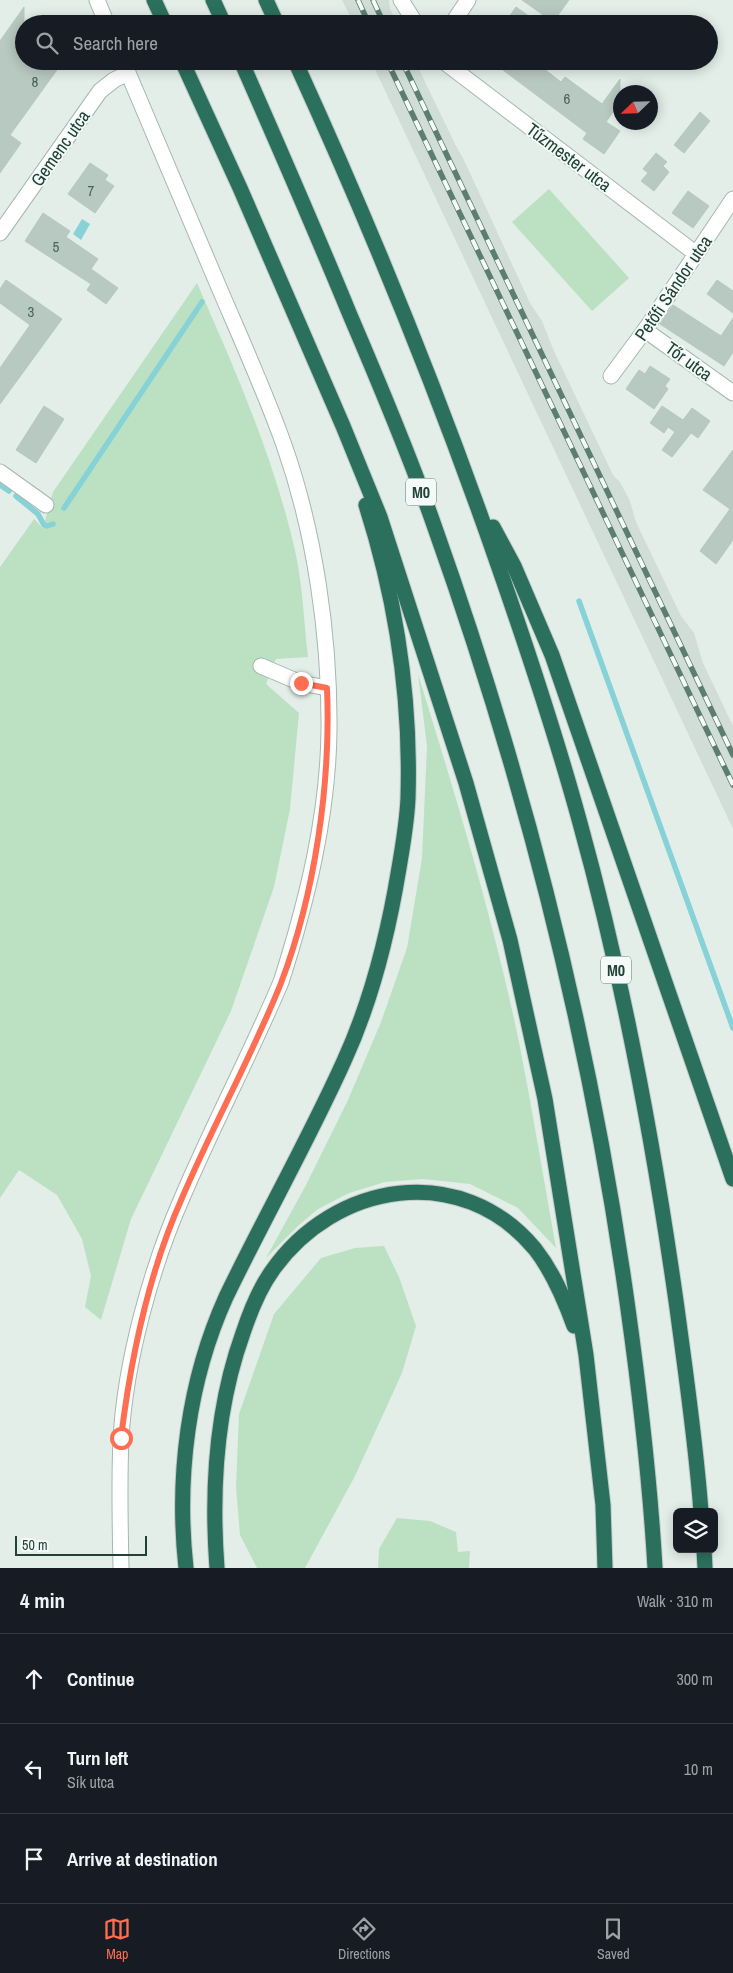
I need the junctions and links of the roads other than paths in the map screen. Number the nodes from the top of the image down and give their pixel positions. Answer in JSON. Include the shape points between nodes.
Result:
{"nodes":[{"id":1,"x":97,"y":0,"type":"edge"},
{"id":2,"x":154,"y":0,"type":"edge"},
{"id":3,"x":213,"y":0,"type":"edge"},
{"id":4,"x":266,"y":0,"type":"edge"},
{"id":5,"x":401,"y":0,"type":"edge"},
{"id":6,"x":468,"y":0,"type":"edge"},
{"id":7,"x":103,"y":15,"type":"edge"},
{"id":8,"x":161,"y":15,"type":"edge"},
{"id":9,"x":220,"y":15,"type":"edge"},
{"id":10,"x":273,"y":15,"type":"edge"},
{"id":11,"x":410,"y":15,"type":"edge"},
{"id":12,"x":458,"y":15,"type":"edge"},
{"id":13,"x":123,"y":70,"type":"edge"},
{"id":14,"x":127,"y":70,"type":"edge"},
{"id":15,"x":186,"y":70,"type":"edge"},
{"id":16,"x":245,"y":70,"type":"edge"},
{"id":17,"x":299,"y":70,"type":"edge"},
{"id":18,"x":455,"y":70,"type":"edge"},
{"id":19,"x":733,"y":199,"type":"edge"},
{"id":20,"x":0,"y":233,"type":"edge"},
{"id":21,"x":696,"y":253,"type":"junction"},
{"id":22,"x":645,"y":330,"type":"junction"},
{"id":23,"x":611,"y":376,"type":"dead end"},
{"id":24,"x":733,"y":393,"type":"edge"},
{"id":25,"x":344,"y":426,"type":"junction"},
{"id":26,"x":0,"y":472,"type":"edge"},
{"id":27,"x":471,"y":487,"type":"junction"},
{"id":28,"x":46,"y":505,"type":"dead end"},
{"id":29,"x":261,"y":666,"type":"dead end"},
{"id":30,"x":327,"y":688,"type":"junction"},
{"id":31,"x":733,"y":1179,"type":"edge"},
{"id":32,"x":586,"y":1355,"type":"junction"},
{"id":33,"x":701,"y":1508,"type":"edge"},
{"id":34,"x":704,"y":1553,"type":"edge"},
{"id":35,"x":122,"y":1568,"type":"edge"},
{"id":36,"x":186,"y":1568,"type":"edge"},
{"id":37,"x":217,"y":1568,"type":"edge"},
{"id":38,"x":605,"y":1568,"type":"edge"},
{"id":39,"x":655,"y":1568,"type":"edge"},
{"id":40,"x":705,"y":1568,"type":"edge"}],
"edges":[{"from":1,"to":7,"type":"street"},
{"from":2,"to":8,"type":"highway"},
{"from":3,"to":9,"type":"highway"},
{"from":4,"to":10,"type":"highway"},
{"from":5,"to":11,"type":"street"},
{"from":6,"to":12,"type":"street"},
{"from":13,"to":20,"type":"street","name":"Gemenc utca","via":[[100,91]]},
{"from":14,"to":30,"type":"street","via":[[286,453],[314,561]]},
{"from":15,"to":25,"type":"highway"},
{"from":16,"to":39,"type":"highway","number":"M0","via":[[378,380],[434,526],[487,683],[540,865],[581,1035],[616,1219],[641,1404]]},
{"from":17,"to":27,"type":"highway","number":"M0","via":[[425,366]]},
{"from":18,"to":21,"type":"street","name":"Tűzmester utca"},
{"from":19,"to":21,"type":"street","name":"Petőfi Sándor utca"},
{"from":21,"to":22,"type":"street","name":"Petőfi Sándor utca"},
{"from":22,"to":23,"type":"street","name":"Petőfi Sándor utca"},
{"from":22,"to":24,"type":"street","name":"Tőr utca"},
{"from":25,"to":32,"type":"highway","via":[[380,517],[411,610],[466,783],[510,940],[545,1099]]},
{"from":25,"to":36,"type":"highway","via":[[389,588],[401,662],[408,738],[408,800],[403,844],[388,928],[374,980],[344,1061],[234,1279],[214,1322],[204,1354],[189,1425],[183,1481]]},
{"from":26,"to":28,"type":"street"},
{"from":27,"to":31,"type":"highway","via":[[514,566],[552,655]]},
{"from":27,"to":33,"type":"highway","number":"M0","via":[[520,627],[573,798],[629,1025],[664,1215]]},
{"from":29,"to":30,"type":"street","via":[[301,683]]},
{"from":30,"to":35,"type":"street","via":[[329,731],[321,821],[293,944],[262,1027],[181,1200],[140,1321],[121,1438],[119,1515]]},
{"from":32,"to":37,"type":"highway","via":[[554,1277],[534,1248],[508,1223],[484,1208],[432,1193],[398,1192],[343,1209],[293,1244],[271,1272],[242,1334],[226,1387],[220,1422],[214,1507]]},
{"from":32,"to":38,"type":"highway","via":[[603,1505]]},
{"from":34,"to":40,"type":"highway"}]}
